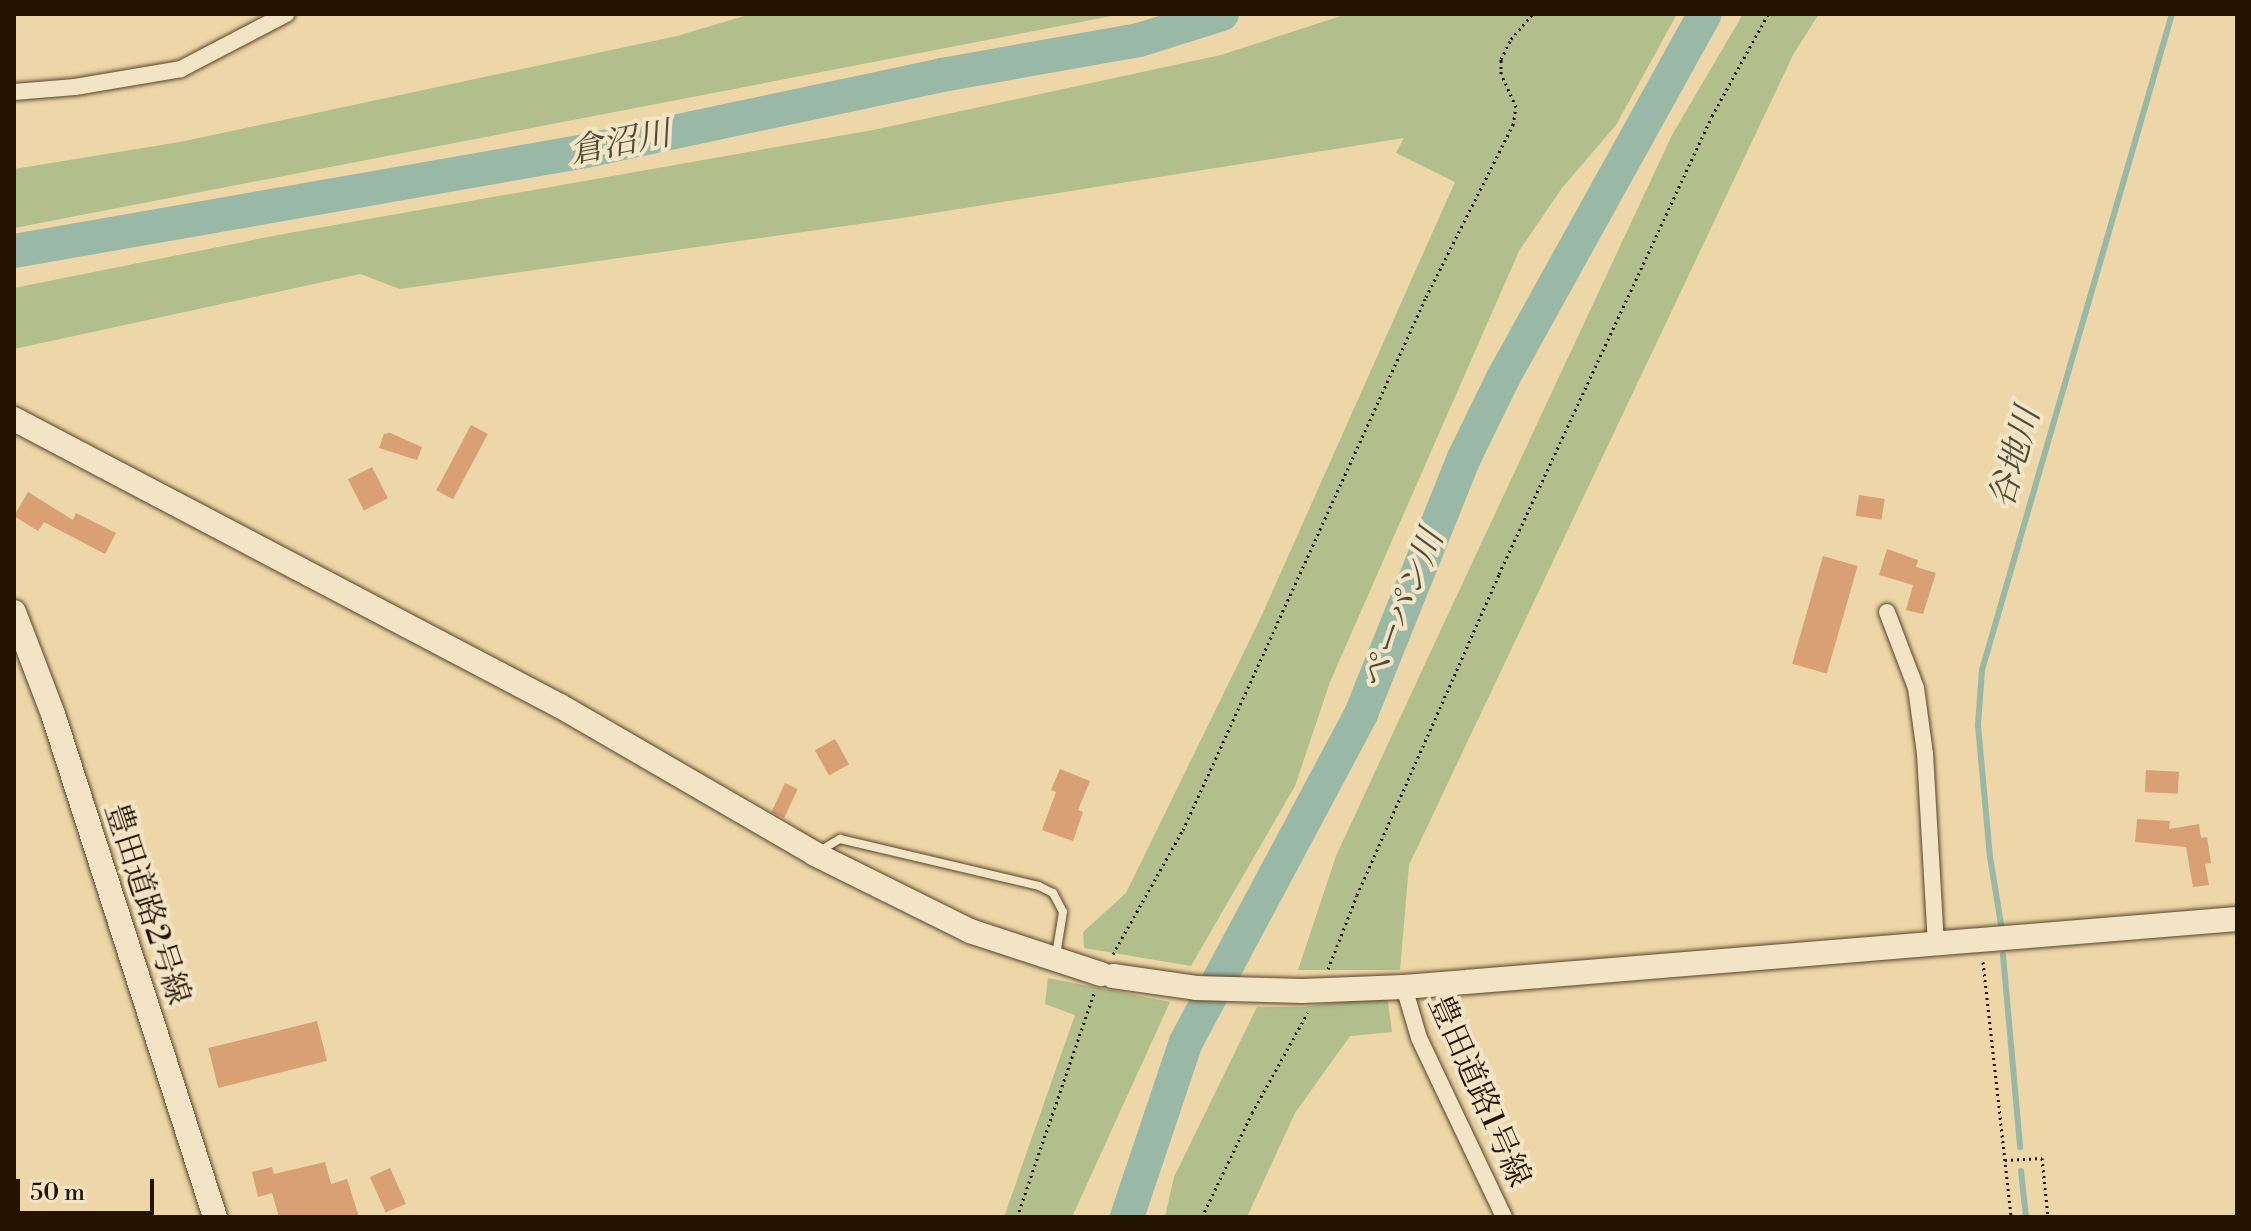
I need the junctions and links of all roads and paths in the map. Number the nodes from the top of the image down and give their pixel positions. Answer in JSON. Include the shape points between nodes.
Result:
{"nodes":[{"id":1,"x":286,"y":14,"type":"edge"},
{"id":2,"x":1533,"y":14,"type":"edge"},
{"id":3,"x":1768,"y":14,"type":"edge"},
{"id":4,"x":14,"y":92,"type":"edge"},
{"id":5,"x":14,"y":419,"type":"edge"},
{"id":6,"x":14,"y":612,"type":"edge"},
{"id":7,"x":1887,"y":612,"type":"dead end"},
{"id":8,"x":815,"y":854,"type":"junction"},
{"id":9,"x":2237,"y":919,"type":"edge"},
{"id":10,"x":1980,"y":940,"type":"junction"},
{"id":11,"x":1936,"y":944,"type":"junction"},
{"id":12,"x":1055,"y":959,"type":"junction"},
{"id":13,"x":1107,"y":975,"type":"junction"},
{"id":14,"x":1404,"y":987,"type":"junction"},
{"id":15,"x":1311,"y":991,"type":"junction"},
{"id":16,"x":2005,"y":1160,"type":"junction"},
{"id":17,"x":215,"y":1217,"type":"edge"},
{"id":18,"x":1017,"y":1217,"type":"edge"},
{"id":19,"x":1202,"y":1217,"type":"edge"},
{"id":20,"x":1504,"y":1217,"type":"edge"},
{"id":21,"x":2011,"y":1217,"type":"edge"},
{"id":22,"x":2048,"y":1217,"type":"edge"}],
"edges":[{"from":1,"to":4,"type":"street","via":[[181,69]]},
{"from":2,"to":13,"type":"path","via":[[1501,59],[1501,74],[1516,107],[1513,125],[1419,312],[1183,830]]},
{"from":3,"to":15,"type":"path","via":[[1712,116]]},
{"from":5,"to":8,"type":"street","via":[[560,706]]},
{"from":6,"to":17,"type":"street","name":"豊田道路2号線","via":[[53,714]]},
{"from":7,"to":11,"type":"street","via":[[1916,688]]},
{"from":8,"to":12,"type":"street","via":[[970,931]]},
{"from":8,"to":12,"type":"lane","via":[[840,839],[1039,886],[1053,893],[1063,912]]},
{"from":9,"to":10,"type":"street"},
{"from":10,"to":11,"type":"street"},
{"from":10,"to":16,"type":"path"},
{"from":11,"to":14,"type":"street"},
{"from":12,"to":13,"type":"street"},
{"from":13,"to":15,"type":"street","via":[[1196,988]]},
{"from":13,"to":18,"type":"path"},
{"from":14,"to":15,"type":"street"},
{"from":14,"to":20,"type":"street","name":"豊田道路1号線","via":[[1419,1038]]},
{"from":15,"to":19,"type":"path"},
{"from":16,"to":21,"type":"path"},
{"from":16,"to":22,"type":"path","via":[[2042,1158]]}]}
